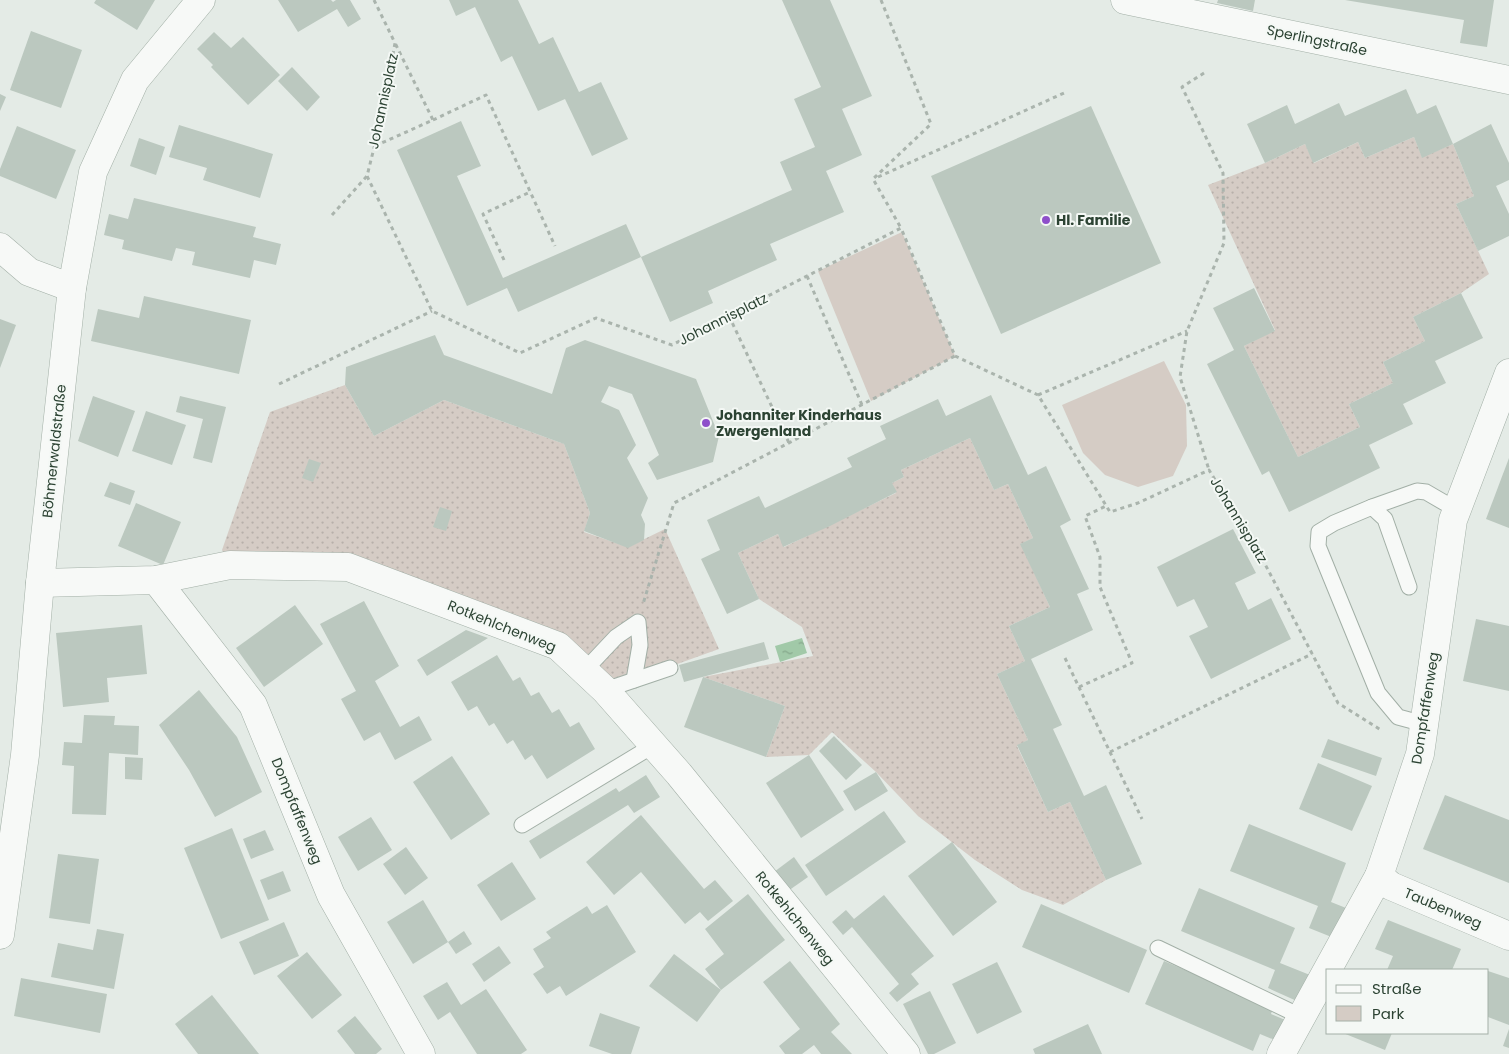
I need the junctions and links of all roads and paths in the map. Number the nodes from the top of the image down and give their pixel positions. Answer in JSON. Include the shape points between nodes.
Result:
{"nodes":[{"id":1,"x":201,"y":0,"type":"edge"},
{"id":2,"x":374,"y":0,"type":"edge"},
{"id":3,"x":882,"y":0,"type":"edge"},
{"id":4,"x":1125,"y":0,"type":"edge"},
{"id":5,"x":395,"y":43,"type":"junction"},
{"id":6,"x":1204,"y":73,"type":"dead end"},
{"id":7,"x":1509,"y":80,"type":"edge"},
{"id":8,"x":1064,"y":93,"type":"dead end"},
{"id":9,"x":433,"y":120,"type":"junction"},
{"id":10,"x":374,"y":147,"type":"junction"},
{"id":11,"x":367,"y":176,"type":"junction"},
{"id":12,"x":873,"y":179,"type":"junction"},
{"id":13,"x":530,"y":192,"type":"junction"},
{"id":14,"x":332,"y":215,"type":"dead end"},
{"id":15,"x":900,"y":228,"type":"junction"},
{"id":16,"x":555,"y":246,"type":"dead end"},
{"id":17,"x":0,"y":247,"type":"edge"},
{"id":18,"x":504,"y":260,"type":"dead end"},
{"id":19,"x":808,"y":276,"type":"junction"},
{"id":20,"x":72,"y":288,"type":"junction"},
{"id":21,"x":432,"y":311,"type":"junction"},
{"id":22,"x":729,"y":316,"type":"junction"},
{"id":23,"x":1187,"y":331,"type":"junction"},
{"id":24,"x":955,"y":356,"type":"junction"},
{"id":25,"x":1509,"y":373,"type":"edge"},
{"id":26,"x":279,"y":384,"type":"dead end"},
{"id":27,"x":1038,"y":396,"type":"junction"},
{"id":28,"x":862,"y":405,"type":"junction"},
{"id":29,"x":789,"y":443,"type":"junction"},
{"id":30,"x":1209,"y":470,"type":"junction"},
{"id":31,"x":1106,"y":506,"type":"junction"},
{"id":32,"x":1372,"y":507,"type":"junction"},
{"id":33,"x":1457,"y":510,"type":"junction"},
{"id":34,"x":156,"y":580,"type":"junction"},
{"id":35,"x":40,"y":583,"type":"junction"},
{"id":36,"x":1409,"y":587,"type":"dead end"},
{"id":37,"x":638,"y":622,"type":"junction"},
{"id":38,"x":1312,"y":654,"type":"junction"},
{"id":39,"x":1065,"y":658,"type":"dead end"},
{"id":40,"x":670,"y":668,"type":"dead end"},
{"id":41,"x":584,"y":671,"type":"junction"},
{"id":42,"x":634,"y":680,"type":"junction"},
{"id":43,"x":1079,"y":687,"type":"junction"},
{"id":44,"x":605,"y":690,"type":"junction"},
{"id":45,"x":1424,"y":724,"type":"junction"},
{"id":46,"x":654,"y":745,"type":"junction"},
{"id":47,"x":1110,"y":752,"type":"junction"},
{"id":48,"x":1420,"y":754,"type":"junction"},
{"id":49,"x":1142,"y":819,"type":"dead end"},
{"id":50,"x":522,"y":825,"type":"dead end"},
{"id":51,"x":1379,"y":876,"type":"junction"},
{"id":52,"x":0,"y":935,"type":"edge"},
{"id":53,"x":1509,"y":936,"type":"edge"},
{"id":54,"x":1158,"y":948,"type":"dead end"},
{"id":55,"x":1328,"y":969,"type":"edge"},
{"id":56,"x":1326,"y":972,"type":"edge"},
{"id":57,"x":1302,"y":1016,"type":"junction"},
{"id":58,"x":421,"y":1054,"type":"edge"},
{"id":59,"x":906,"y":1054,"type":"edge"},
{"id":60,"x":1281,"y":1054,"type":"edge"}],
"edges":[{"from":1,"to":20,"type":"street","name":"Böhmerwaldstraße","via":[[135,80],[93,172]]},
{"from":2,"to":5,"type":"path","name":"Johannisplatz"},
{"from":3,"to":12,"type":"path","via":[[931,124]]},
{"from":4,"to":7,"type":"street","name":"Sperlingstraße"},
{"from":5,"to":9,"type":"path"},
{"from":5,"to":10,"type":"path","name":"Johannisplatz"},
{"from":6,"to":23,"type":"path","via":[[1182,87],[1223,173],[1224,243]]},
{"from":8,"to":12,"type":"path"},
{"from":9,"to":10,"type":"path"},
{"from":9,"to":13,"type":"path","via":[[486,95]]},
{"from":10,"to":11,"type":"path","name":"Johannisplatz"},
{"from":11,"to":14,"type":"path","name":"Johannisplatz"},
{"from":11,"to":21,"type":"path"},
{"from":12,"to":15,"type":"path"},
{"from":13,"to":16,"type":"path"},
{"from":13,"to":18,"type":"path","via":[[483,214]]},
{"from":15,"to":19,"type":"path","name":"Johannisplatz"},
{"from":15,"to":24,"type":"path"},
{"from":17,"to":20,"type":"street","via":[[29,272]]},
{"from":19,"to":22,"type":"path","name":"Johannisplatz"},
{"from":19,"to":28,"type":"path"},
{"from":20,"to":35,"type":"street","name":"Böhmerwaldstraße"},
{"from":21,"to":22,"type":"path","name":"Johannisplatz","via":[[520,353],[596,318],[672,345]]},
{"from":21,"to":26,"type":"path"},
{"from":22,"to":29,"type":"path"},
{"from":23,"to":27,"type":"path"},
{"from":23,"to":30,"type":"path","via":[[1180,376]]},
{"from":24,"to":27,"type":"path"},
{"from":24,"to":28,"type":"path"},
{"from":25,"to":33,"type":"street","name":"Dompfaffenweg"},
{"from":27,"to":31,"type":"path"},
{"from":28,"to":29,"type":"path"},
{"from":29,"to":37,"type":"path","via":[[674,503]]},
{"from":30,"to":31,"type":"path","name":"Johannisplatz","via":[[1129,506],[1110,512]]},
{"from":30,"to":38,"type":"path","name":"Johannisplatz","via":[[1256,547]]},
{"from":31,"to":43,"type":"path","via":[[1085,516],[1100,558],[1100,587],[1132,662]]},
{"from":32,"to":33,"type":"lane","via":[[1417,491],[1426,492]]},
{"from":32,"to":36,"type":"lane","via":[[1385,519]]},
{"from":32,"to":45,"type":"lane","via":[[1319,532],[1318,546],[1378,693],[1398,717]]},
{"from":33,"to":45,"type":"street","name":"Dompfaffenweg"},
{"from":34,"to":35,"type":"street","name":"Rotkehlchenweg"},
{"from":34,"to":41,"type":"street","name":"Rotkehlchenweg","via":[[230,565],[348,567],[558,646]]},
{"from":34,"to":58,"type":"street","name":"Dompfaffenweg","via":[[254,705],[331,895]]},
{"from":35,"to":52,"type":"street","name":"Böhmerwaldstraße","via":[[25,755]]},
{"from":37,"to":41,"type":"lane","via":[[616,637]]},
{"from":37,"to":42,"type":"lane","via":[[640,644]]},
{"from":38,"to":47,"type":"path"},
{"from":38,"to":48,"type":"path","name":"Johannisplatz","via":[[1338,703]]},
{"from":39,"to":43,"type":"path"},
{"from":40,"to":42,"type":"lane"},
{"from":41,"to":44,"type":"street","name":"Rotkehlchenweg"},
{"from":42,"to":44,"type":"lane"},
{"from":43,"to":47,"type":"path"},
{"from":44,"to":46,"type":"street","name":"Rotkehlchenweg"},
{"from":45,"to":48,"type":"street","name":"Dompfaffenweg"},
{"from":46,"to":50,"type":"lane"},
{"from":46,"to":59,"type":"street","name":"Rotkehlchenweg"},
{"from":47,"to":49,"type":"path"},
{"from":48,"to":51,"type":"street","name":"Dompfaffenweg"},
{"from":51,"to":53,"type":"street","name":"Taubenweg","via":[[1391,886]]},
{"from":51,"to":55,"type":"street","name":"Dompfaffenweg"},
{"from":54,"to":57,"type":"lane"},
{"from":56,"to":57,"type":"street","name":"Dompfaffenweg"},
{"from":57,"to":60,"type":"street","name":"Dompfaffenweg"}]}
